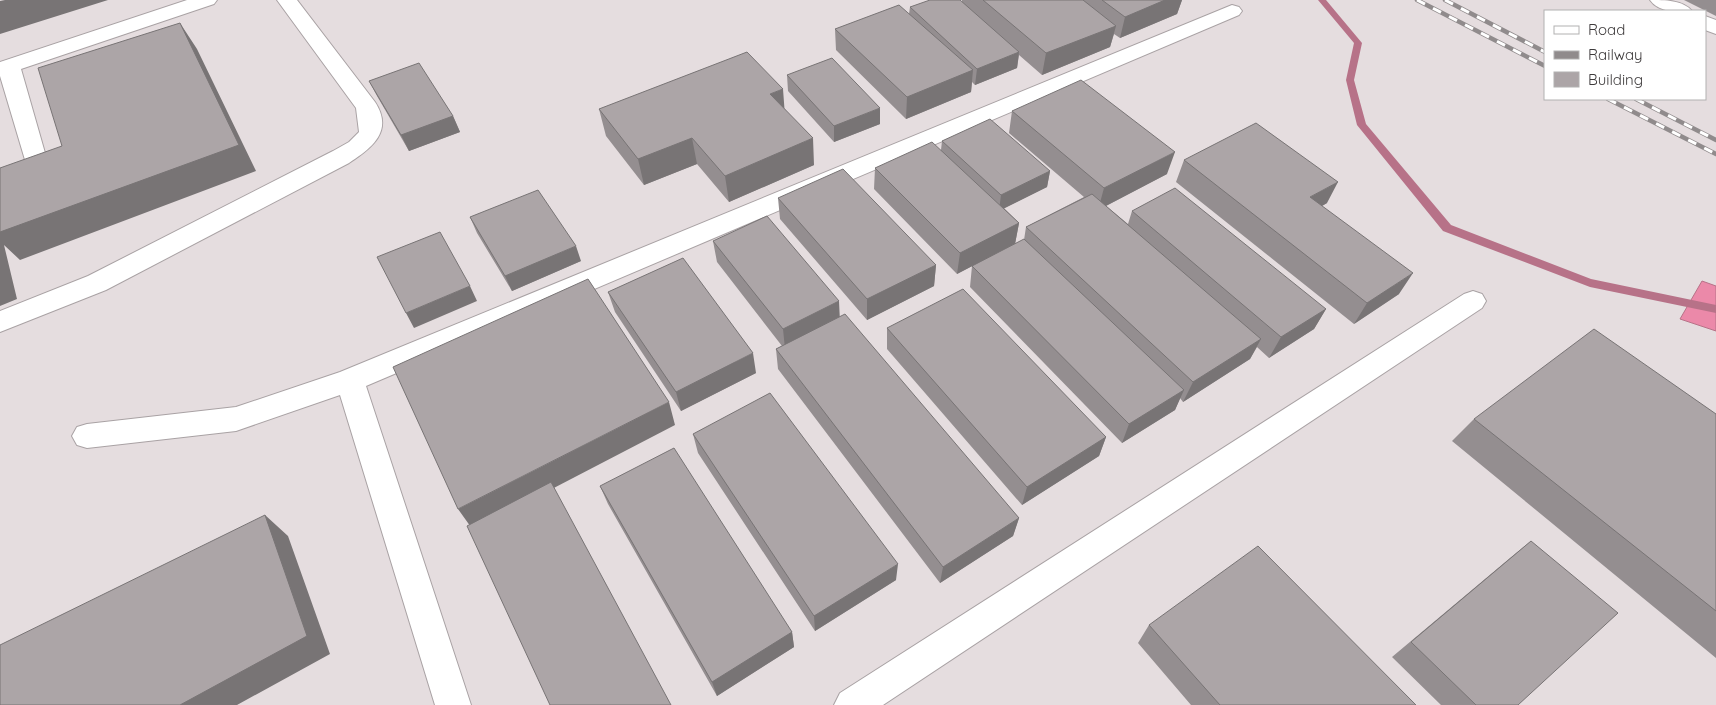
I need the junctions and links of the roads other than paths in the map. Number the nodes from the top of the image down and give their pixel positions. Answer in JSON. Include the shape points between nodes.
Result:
{"nodes":[{"id":1,"x":207,"y":0,"type":"edge"},
{"id":2,"x":287,"y":0,"type":"edge"},
{"id":3,"x":1660,"y":0,"type":"edge"},
{"id":4,"x":1232,"y":10,"type":"dead end"},
{"id":5,"x":1680,"y":10,"type":"edge"},
{"id":6,"x":4,"y":68,"type":"edge"},
{"id":7,"x":39,"y":174,"type":"edge"},
{"id":8,"x":1473,"y":301,"type":"dead end"},
{"id":9,"x":0,"y":322,"type":"edge"},
{"id":10,"x":350,"y":380,"type":"junction"},
{"id":11,"x":87,"y":436,"type":"dead end"},
{"id":12,"x":453,"y":705,"type":"edge"},
{"id":13,"x":852,"y":705,"type":"edge"}],
"edges":[{"from":1,"to":6,"type":"street"},
{"from":2,"to":9,"type":"street","via":[[367,107],[370,134],[341,157],[97,283]]},
{"from":3,"to":5,"type":"street"},
{"from":4,"to":10,"type":"street"},
{"from":6,"to":7,"type":"street"},
{"from":8,"to":13,"type":"street"},
{"from":10,"to":11,"type":"street","via":[[236,419]]},
{"from":10,"to":12,"type":"street"}]}
